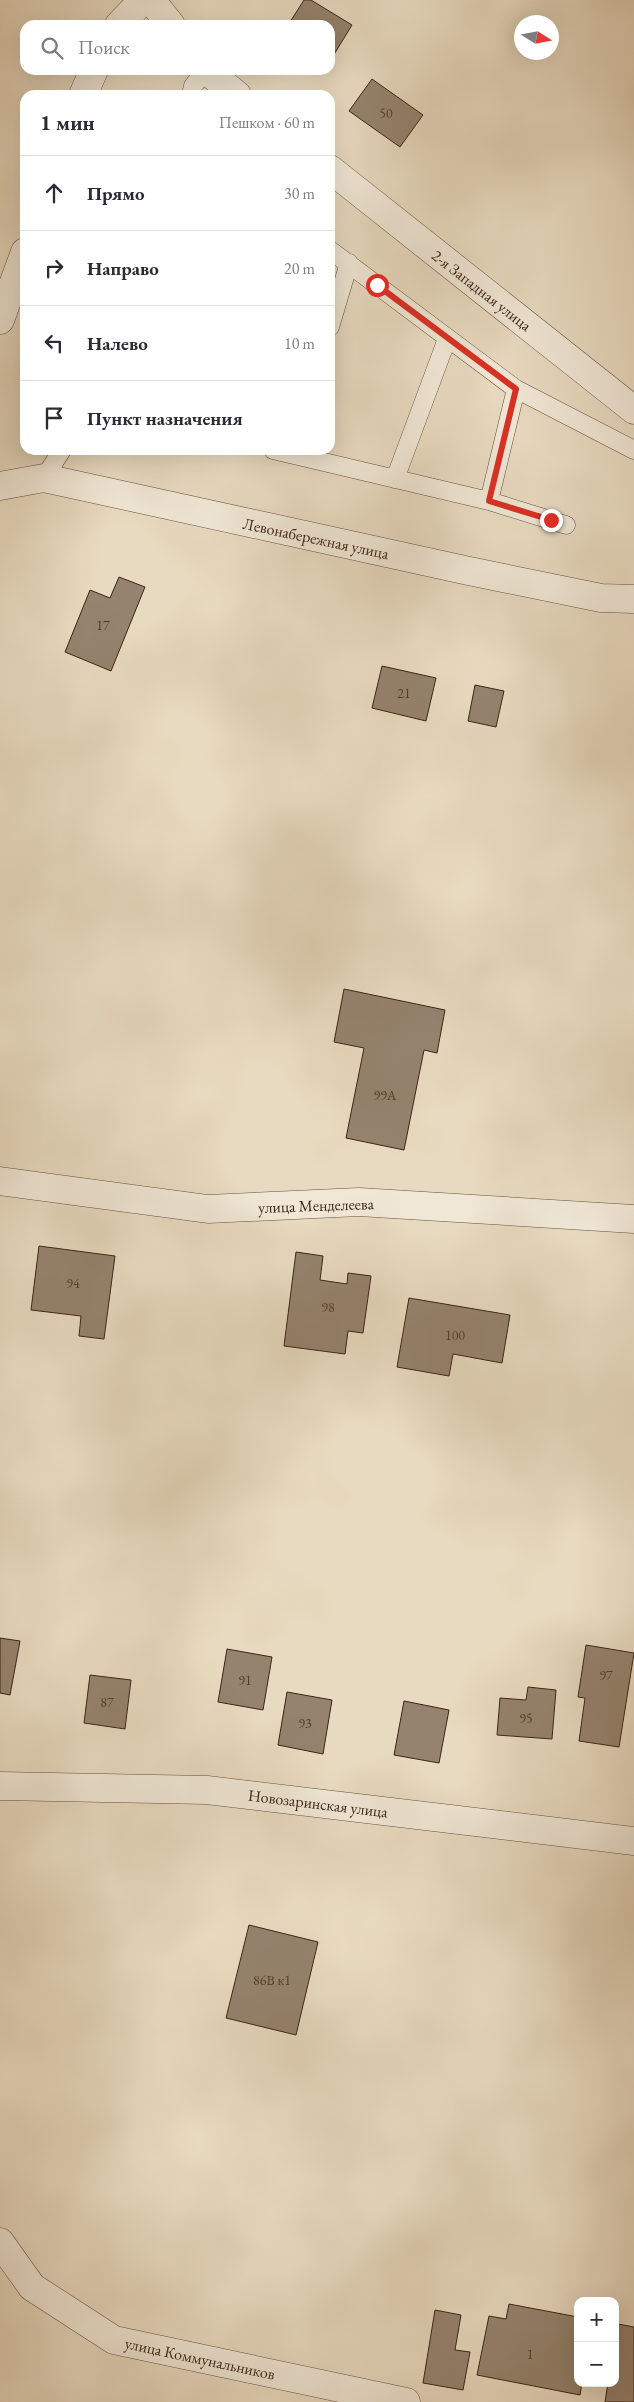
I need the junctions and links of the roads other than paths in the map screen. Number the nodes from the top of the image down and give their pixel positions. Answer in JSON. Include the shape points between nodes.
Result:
{"nodes":[{"id":1,"x":143,"y":0,"type":"edge"},
{"id":2,"x":151,"y":0,"type":"edge"},
{"id":3,"x":124,"y":20,"type":"edge"},
{"id":4,"x":167,"y":20,"type":"edge"},
{"id":5,"x":92,"y":75,"type":"edge"},
{"id":6,"x":202,"y":75,"type":"edge"},
{"id":7,"x":212,"y":75,"type":"edge"},
{"id":8,"x":85,"y":90,"type":"edge"},
{"id":9,"x":192,"y":90,"type":"edge"},
{"id":10,"x":231,"y":90,"type":"edge"},
{"id":11,"x":335,"y":173,"type":"edge"},
{"id":12,"x":335,"y":254,"type":"edge"},
{"id":13,"x":349,"y":264,"type":"junction"},
{"id":14,"x":20,"y":266,"type":"edge"},
{"id":15,"x":335,"y":310,"type":"edge"},
{"id":16,"x":0,"y":320,"type":"edge"},
{"id":17,"x":447,"y":339,"type":"junction"},
{"id":18,"x":516,"y":389,"type":"junction"},
{"id":19,"x":634,"y":410,"type":"edge"},
{"id":20,"x":634,"y":450,"type":"edge"},
{"id":21,"x":59,"y":455,"type":"edge"},
{"id":22,"x":303,"y":455,"type":"edge"},
{"id":23,"x":44,"y":478,"type":"junction"},
{"id":24,"x":395,"y":479,"type":"junction"},
{"id":25,"x":0,"y":486,"type":"edge"},
{"id":26,"x":489,"y":501,"type":"junction"},
{"id":27,"x":566,"y":524,"type":"dead end"},
{"id":28,"x":634,"y":599,"type":"edge"},
{"id":29,"x":0,"y":1181,"type":"edge"},
{"id":30,"x":634,"y":1218,"type":"edge"},
{"id":31,"x":0,"y":1786,"type":"edge"},
{"id":32,"x":634,"y":1841,"type":"edge"},
{"id":33,"x":0,"y":2242,"type":"edge"},
{"id":34,"x":406,"y":2402,"type":"edge"}],
"edges":[{"from":1,"to":3,"type":"street"},
{"from":2,"to":4,"type":"street"},
{"from":5,"to":8,"type":"street"},
{"from":6,"to":9,"type":"lane"},
{"from":7,"to":10,"type":"street"},
{"from":11,"to":19,"type":"street","name":"2-я Западная улица"},
{"from":12,"to":13,"type":"lane"},
{"from":13,"to":15,"type":"lane"},
{"from":13,"to":17,"type":"lane"},
{"from":14,"to":16,"type":"street"},
{"from":17,"to":18,"type":"lane"},
{"from":17,"to":24,"type":"lane"},
{"from":18,"to":20,"type":"lane"},
{"from":18,"to":26,"type":"lane"},
{"from":21,"to":23,"type":"lane"},
{"from":22,"to":24,"type":"lane"},
{"from":23,"to":25,"type":"street","name":"Левонабережная улица"},
{"from":23,"to":28,"type":"street","name":"Левонабережная улица","via":[[469,571],[601,598]]},
{"from":24,"to":26,"type":"lane"},
{"from":26,"to":27,"type":"lane"},
{"from":29,"to":30,"type":"street","name":"улица Менделеева","via":[[208,1209],[359,1202]]},
{"from":31,"to":32,"type":"street","name":"Новозаринская улица","via":[[208,1790]]},
{"from":33,"to":34,"type":"street","name":"улица Коммунальников","via":[[32,2288],[114,2340]]}]}
